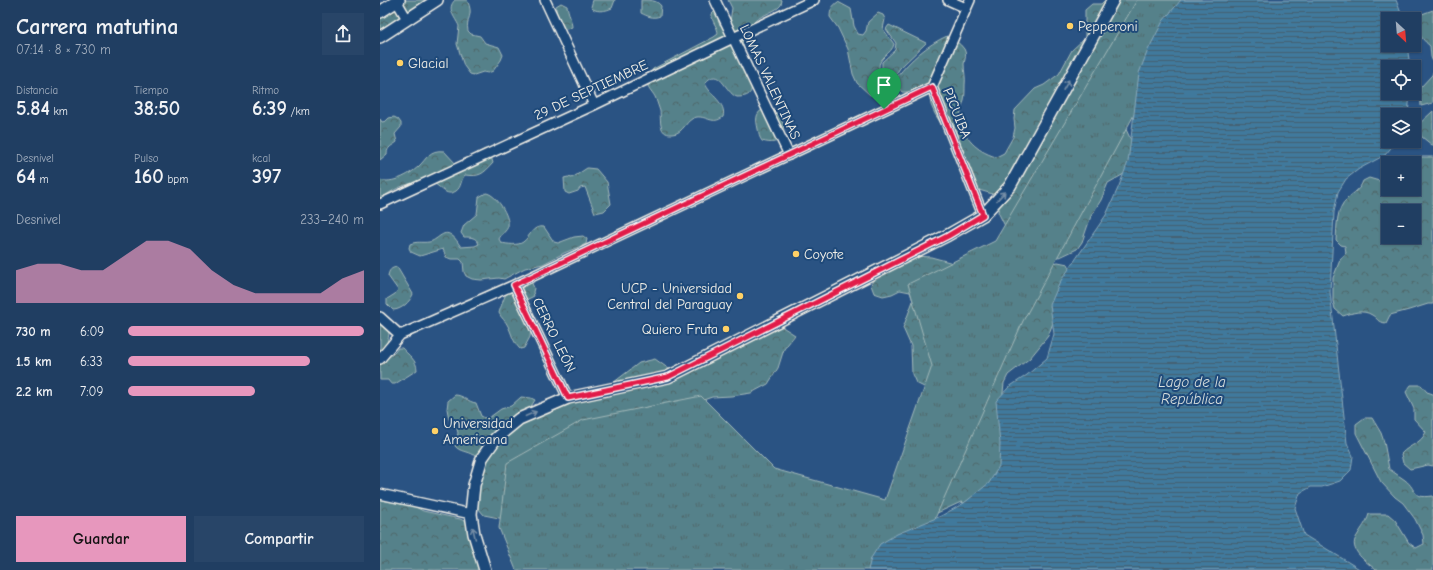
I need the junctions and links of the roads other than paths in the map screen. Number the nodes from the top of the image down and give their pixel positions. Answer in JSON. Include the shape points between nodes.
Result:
{"nodes":[{"id":1,"x":397,"y":0,"type":"edge"},
{"id":2,"x":437,"y":0,"type":"edge"},
{"id":3,"x":545,"y":0,"type":"edge"},
{"id":4,"x":715,"y":0,"type":"edge"},
{"id":5,"x":814,"y":0,"type":"edge"},
{"id":6,"x":948,"y":0,"type":"edge"},
{"id":7,"x":1113,"y":0,"type":"edge"},
{"id":8,"x":968,"y":4,"type":"edge"},
{"id":9,"x":380,"y":12,"type":"edge"},
{"id":10,"x":407,"y":19,"type":"junction"},
{"id":11,"x":380,"y":37,"type":"edge"},
{"id":12,"x":733,"y":38,"type":"junction"},
{"id":13,"x":932,"y":87,"type":"junction"},
{"id":14,"x":594,"y":105,"type":"junction"},
{"id":15,"x":789,"y":155,"type":"junction"},
{"id":16,"x":380,"y":204,"type":"edge"},
{"id":17,"x":983,"y":215,"type":"junction"},
{"id":18,"x":514,"y":285,"type":"junction"},
{"id":19,"x":380,"y":317,"type":"edge"},
{"id":20,"x":400,"y":335,"type":"junction"},
{"id":21,"x":380,"y":359,"type":"edge"},
{"id":22,"x":568,"y":398,"type":"junction"},
{"id":23,"x":380,"y":494,"type":"edge"},
{"id":24,"x":471,"y":514,"type":"junction"},
{"id":25,"x":485,"y":570,"type":"edge"}],
"edges":[{"from":1,"to":9,"type":"street"},
{"from":1,"to":10,"type":"street"},
{"from":2,"to":10,"type":"street"},
{"from":3,"to":14,"type":"street"},
{"from":4,"to":12,"type":"street","name":"LOMAS VALENTINAS"},
{"from":5,"to":12,"type":"street","name":"29 DE SEPTIEMBRE"},
{"from":6,"to":8,"type":"street"},
{"from":17,"to":7,"type":"street","one_way":true,"via":[[1010,186]]},
{"from":8,"to":13,"type":"street","name":"PICUIBA"},
{"from":10,"to":11,"type":"street"},
{"from":12,"to":14,"type":"street","name":"29 DE SEPTIEMBRE"},
{"from":12,"to":15,"type":"street","name":"LOMAS VALENTINAS"},
{"from":13,"to":15,"type":"street"},
{"from":13,"to":17,"type":"street","name":"PICUIBA"},
{"from":14,"to":16,"type":"street","name":"29 DE SEPTIEMBRE"},
{"from":15,"to":18,"type":"street"},
{"from":17,"to":22,"type":"street","via":[[948,236],[668,377]]},
{"from":18,"to":20,"type":"street"},
{"from":18,"to":22,"type":"street","name":"CERRO LEÓN"},
{"from":19,"to":20,"type":"street"},
{"from":20,"to":21,"type":"street"},
{"from":24,"to":22,"type":"street","one_way":true,"via":[[474,485],[482,458],[496,438],[519,420]]},
{"from":23,"to":24,"type":"street"},
{"from":25,"to":24,"type":"street","one_way":true}]}
